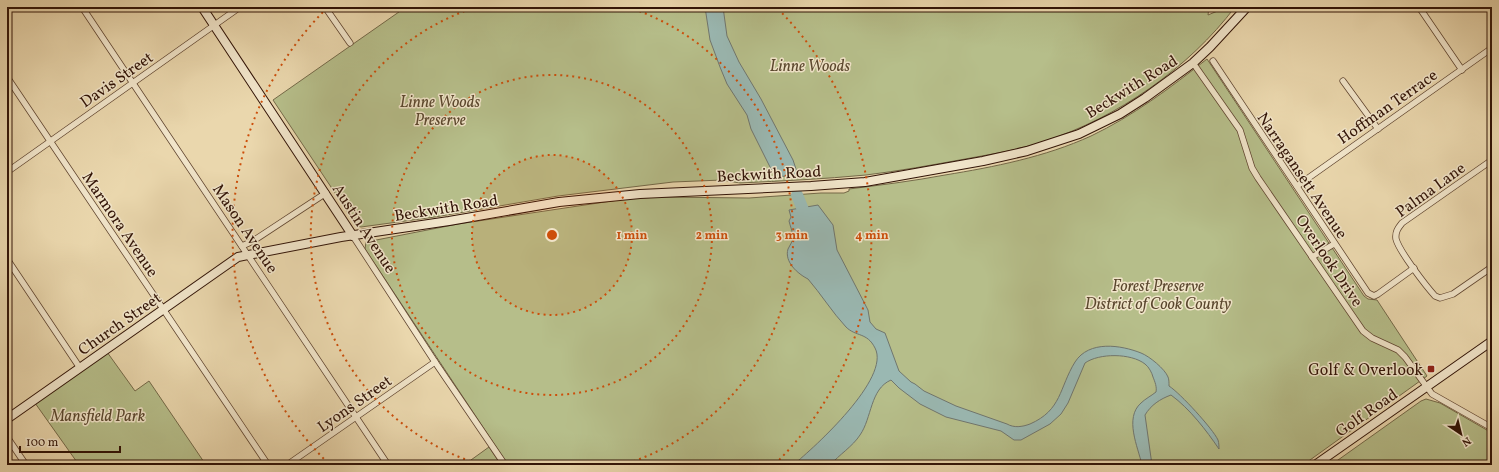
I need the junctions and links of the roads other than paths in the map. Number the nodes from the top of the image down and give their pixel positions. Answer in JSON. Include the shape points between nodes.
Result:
{"nodes":[{"id":1,"x":82,"y":7,"type":"edge"},
{"id":2,"x":202,"y":7,"type":"edge"},
{"id":3,"x":240,"y":7,"type":"edge"},
{"id":4,"x":326,"y":7,"type":"edge"},
{"id":5,"x":1246,"y":7,"type":"edge"},
{"id":6,"x":1419,"y":7,"type":"edge"},
{"id":7,"x":214,"y":25,"type":"junction"},
{"id":8,"x":350,"y":43,"type":"dead end"},
{"id":9,"x":1492,"y":48,"type":"edge"},
{"id":10,"x":1212,"y":61,"type":"dead end"},
{"id":11,"x":1193,"y":63,"type":"junction"},
{"id":12,"x":1462,"y":70,"type":"junction"},
{"id":13,"x":7,"y":76,"type":"edge"},
{"id":14,"x":1343,"y":81,"type":"dead end"},
{"id":15,"x":133,"y":83,"type":"junction"},
{"id":16,"x":1378,"y":129,"type":"junction"},
{"id":17,"x":50,"y":141,"type":"junction"},
{"id":18,"x":1492,"y":160,"type":"edge"},
{"id":19,"x":7,"y":172,"type":"edge"},
{"id":20,"x":1297,"y":186,"type":"junction"},
{"id":21,"x":326,"y":193,"type":"junction"},
{"id":22,"x":353,"y":236,"type":"junction"},
{"id":23,"x":1334,"y":244,"type":"junction"},
{"id":24,"x":242,"y":246,"type":"junction"},
{"id":25,"x":248,"y":254,"type":"junction"},
{"id":26,"x":1312,"y":257,"type":"junction"},
{"id":27,"x":7,"y":259,"type":"edge"},
{"id":28,"x":1492,"y":267,"type":"edge"},
{"id":29,"x":1414,"y":268,"type":"junction"},
{"id":30,"x":163,"y":309,"type":"junction"},
{"id":31,"x":1492,"y":341,"type":"edge"},
{"id":32,"x":435,"y":362,"type":"junction"},
{"id":33,"x":80,"y":368,"type":"junction"},
{"id":34,"x":1426,"y":387,"type":"junction"},
{"id":35,"x":356,"y":416,"type":"junction"},
{"id":36,"x":7,"y":419,"type":"edge"},
{"id":37,"x":1492,"y":428,"type":"edge"},
{"id":38,"x":7,"y":437,"type":"edge"},
{"id":39,"x":26,"y":465,"type":"edge"},
{"id":40,"x":268,"y":465,"type":"edge"},
{"id":41,"x":287,"y":465,"type":"edge"},
{"id":42,"x":388,"y":465,"type":"edge"},
{"id":43,"x":505,"y":465,"type":"edge"},
{"id":44,"x":1315,"y":465,"type":"edge"}],
"edges":[{"from":1,"to":15,"type":"street","name":"Mason Avenue"},
{"from":2,"to":7,"type":"street","name":"Austin Avenue"},
{"from":3,"to":7,"type":"street","name":"Davis Street"},
{"from":4,"to":8,"type":"street"},
{"from":5,"to":11,"type":"street","name":"Beckwith Road"},
{"from":6,"to":12,"type":"street"},
{"from":7,"to":15,"type":"street","name":"Davis Street"},
{"from":7,"to":21,"type":"street","name":"Austin Avenue"},
{"from":9,"to":12,"type":"street","name":"Hoffman Terrace"},
{"from":10,"to":20,"type":"street","name":"Narragansett Avenue"},
{"from":11,"to":22,"type":"street","name":"Beckwith Road","via":[[1120,114],[1080,134],[1056,143],[975,163],[865,182],[640,194],[559,202]]},
{"from":11,"to":26,"type":"street","name":"Overlook Drive","via":[[1234,120],[1240,130],[1252,168]]},
{"from":12,"to":16,"type":"street","name":"Hoffman Terrace"},
{"from":13,"to":17,"type":"street","name":"Marmora Avenue"},
{"from":14,"to":16,"type":"street"},
{"from":15,"to":17,"type":"street","name":"Davis Street"},
{"from":15,"to":24,"type":"street","name":"Mason Avenue"},
{"from":16,"to":20,"type":"street","name":"Hoffman Terrace"},
{"from":17,"to":19,"type":"street","name":"Davis Street"},
{"from":17,"to":30,"type":"street","name":"Marmora Avenue"},
{"from":18,"to":29,"type":"street","name":"Palma Lane","via":[[1398,228],[1398,245]]},
{"from":20,"to":23,"type":"street","name":"Narragansett Avenue"},
{"from":21,"to":22,"type":"street","name":"Austin Avenue"},
{"from":21,"to":24,"type":"street"},
{"from":22,"to":25,"type":"street","name":"Beckwith Road"},
{"from":22,"to":32,"type":"street","name":"Austin Avenue"},
{"from":23,"to":26,"type":"street"},
{"from":23,"to":29,"type":"street","name":"Narragansett Avenue","via":[[1364,289],[1374,296]]},
{"from":24,"to":25,"type":"street","name":"Mason Avenue"},
{"from":25,"to":30,"type":"street","name":"Church Street","via":[[238,256]]},
{"from":25,"to":35,"type":"street","name":"Mason Avenue"},
{"from":26,"to":34,"type":"street","name":"Overlook Drive","via":[[1363,330],[1372,338],[1398,350]]},
{"from":27,"to":33,"type":"street"},
{"from":28,"to":29,"type":"street","via":[[1454,294],[1440,298],[1435,296]]},
{"from":30,"to":33,"type":"street","name":"Church Street"},
{"from":30,"to":40,"type":"street","name":"Marmora Avenue"},
{"from":31,"to":34,"type":"street","name":"Golf Road"},
{"from":32,"to":35,"type":"street","name":"Lyons Street"},
{"from":32,"to":43,"type":"street","name":"Austin Avenue"},
{"from":33,"to":36,"type":"street","name":"Church Street"},
{"from":34,"to":37,"type":"street","name":"Overlook Drive","via":[[1432,394]]},
{"from":34,"to":44,"type":"street","name":"Golf Road"},
{"from":35,"to":41,"type":"street","name":"Lyons Street"},
{"from":35,"to":42,"type":"street","name":"Mason Avenue"},
{"from":38,"to":39,"type":"street"}]}
